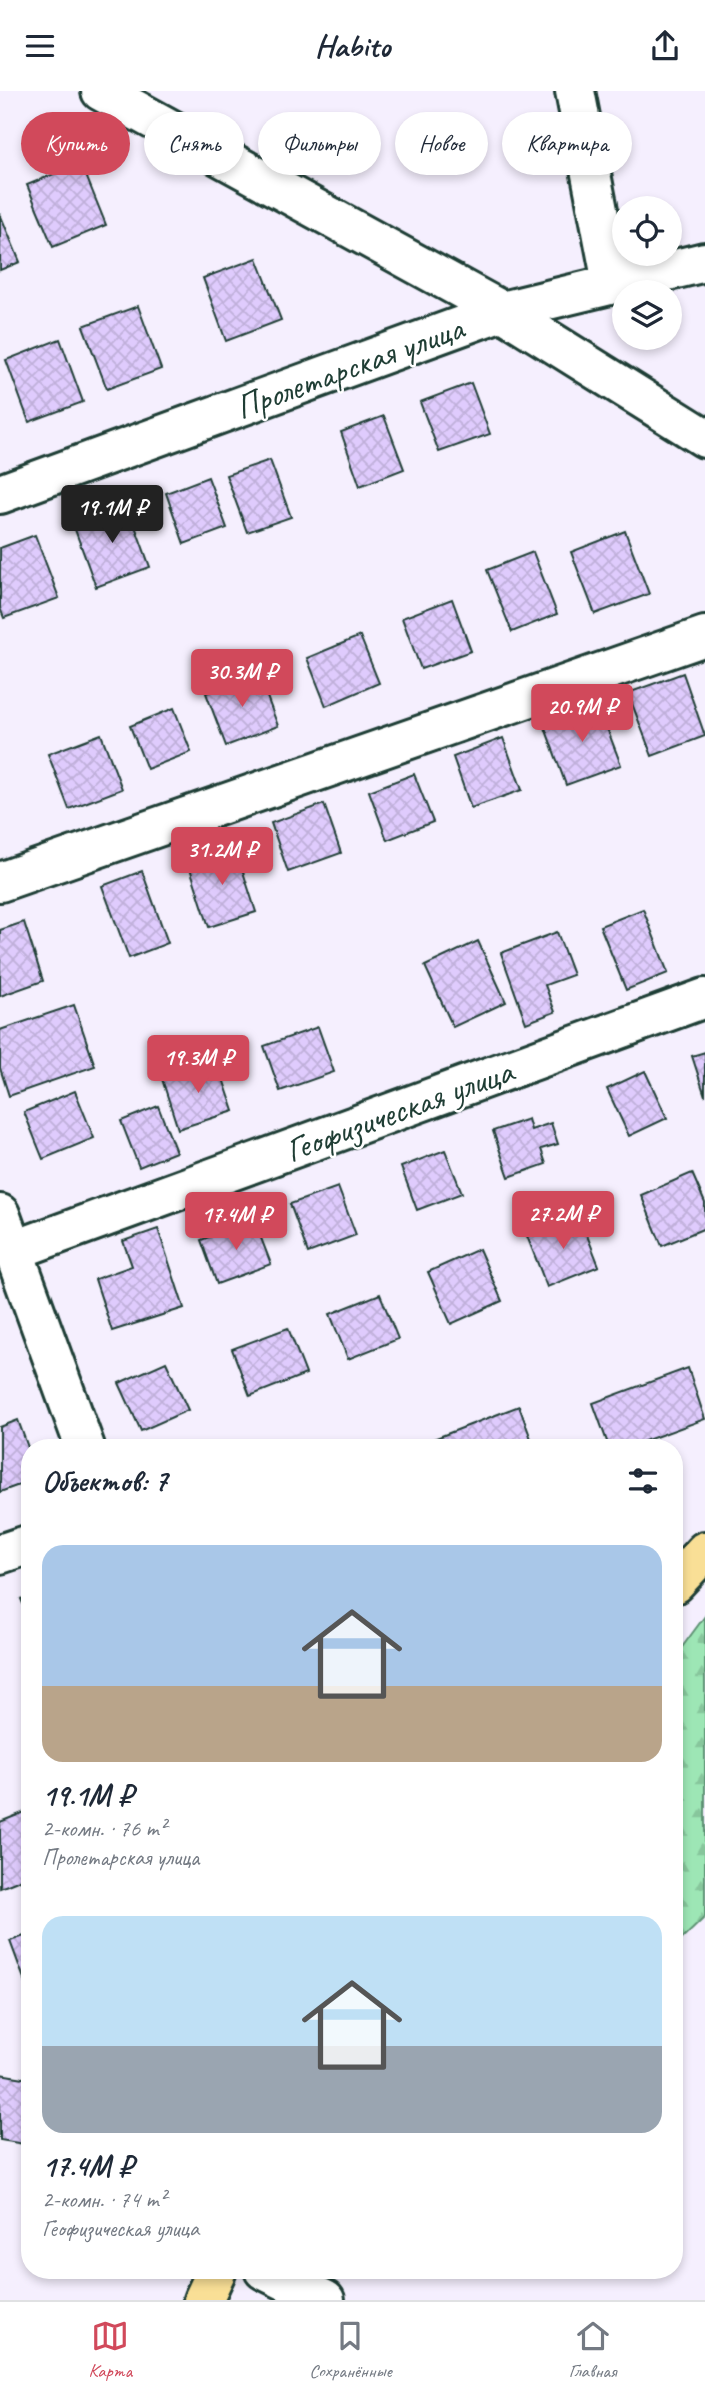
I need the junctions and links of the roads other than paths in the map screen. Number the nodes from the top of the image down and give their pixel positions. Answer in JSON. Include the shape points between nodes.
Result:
{"nodes":[{"id":1,"x":102,"y":91,"type":"edge"},
{"id":2,"x":575,"y":91,"type":"edge"},
{"id":3,"x":705,"y":262,"type":"edge"},
{"id":4,"x":625,"y":280,"type":"edge"},
{"id":5,"x":612,"y":283,"type":"joint"},
{"id":6,"x":502,"y":311,"type":"junction"},
{"id":7,"x":705,"y":438,"type":"edge"},
{"id":8,"x":0,"y":494,"type":"edge"},
{"id":9,"x":705,"y":636,"type":"edge"},
{"id":10,"x":0,"y":881,"type":"edge"},
{"id":11,"x":705,"y":998,"type":"edge"},
{"id":12,"x":0,"y":1214,"type":"edge"},
{"id":13,"x":15,"y":1250,"type":"junction"},
{"id":14,"x":82,"y":1439,"type":"edge"},
{"id":15,"x":21,"y":1547,"type":"edge"},
{"id":16,"x":705,"y":1551,"type":"edge"},
{"id":17,"x":0,"y":1554,"type":"edge"},
{"id":18,"x":683,"y":1574,"type":"edge"},
{"id":19,"x":213,"y":2279,"type":"edge"},
{"id":20,"x":282,"y":2279,"type":"edge"},
{"id":21,"x":203,"y":2300,"type":"edge"},
{"id":22,"x":325,"y":2300,"type":"edge"}],
"edges":[{"from":1,"to":6,"type":"street"},
{"from":2,"to":5,"type":"street"},
{"from":3,"to":4,"type":"street","name":"Пролетарская улица"},
{"from":5,"to":6,"type":"street","name":"Пролетарская улица"},
{"from":6,"to":7,"type":"street"},
{"from":6,"to":8,"type":"street","name":"Пролетарская улица"},
{"from":9,"to":10,"type":"street"},
{"from":11,"to":13,"type":"street","name":"Геофизическая улица"},
{"from":12,"to":13,"type":"street"},
{"from":13,"to":14,"type":"street"},
{"from":15,"to":17,"type":"street"},
{"from":16,"to":18,"type":"main road"},
{"from":19,"to":21,"type":"main road"},
{"from":20,"to":22,"type":"street"}]}
